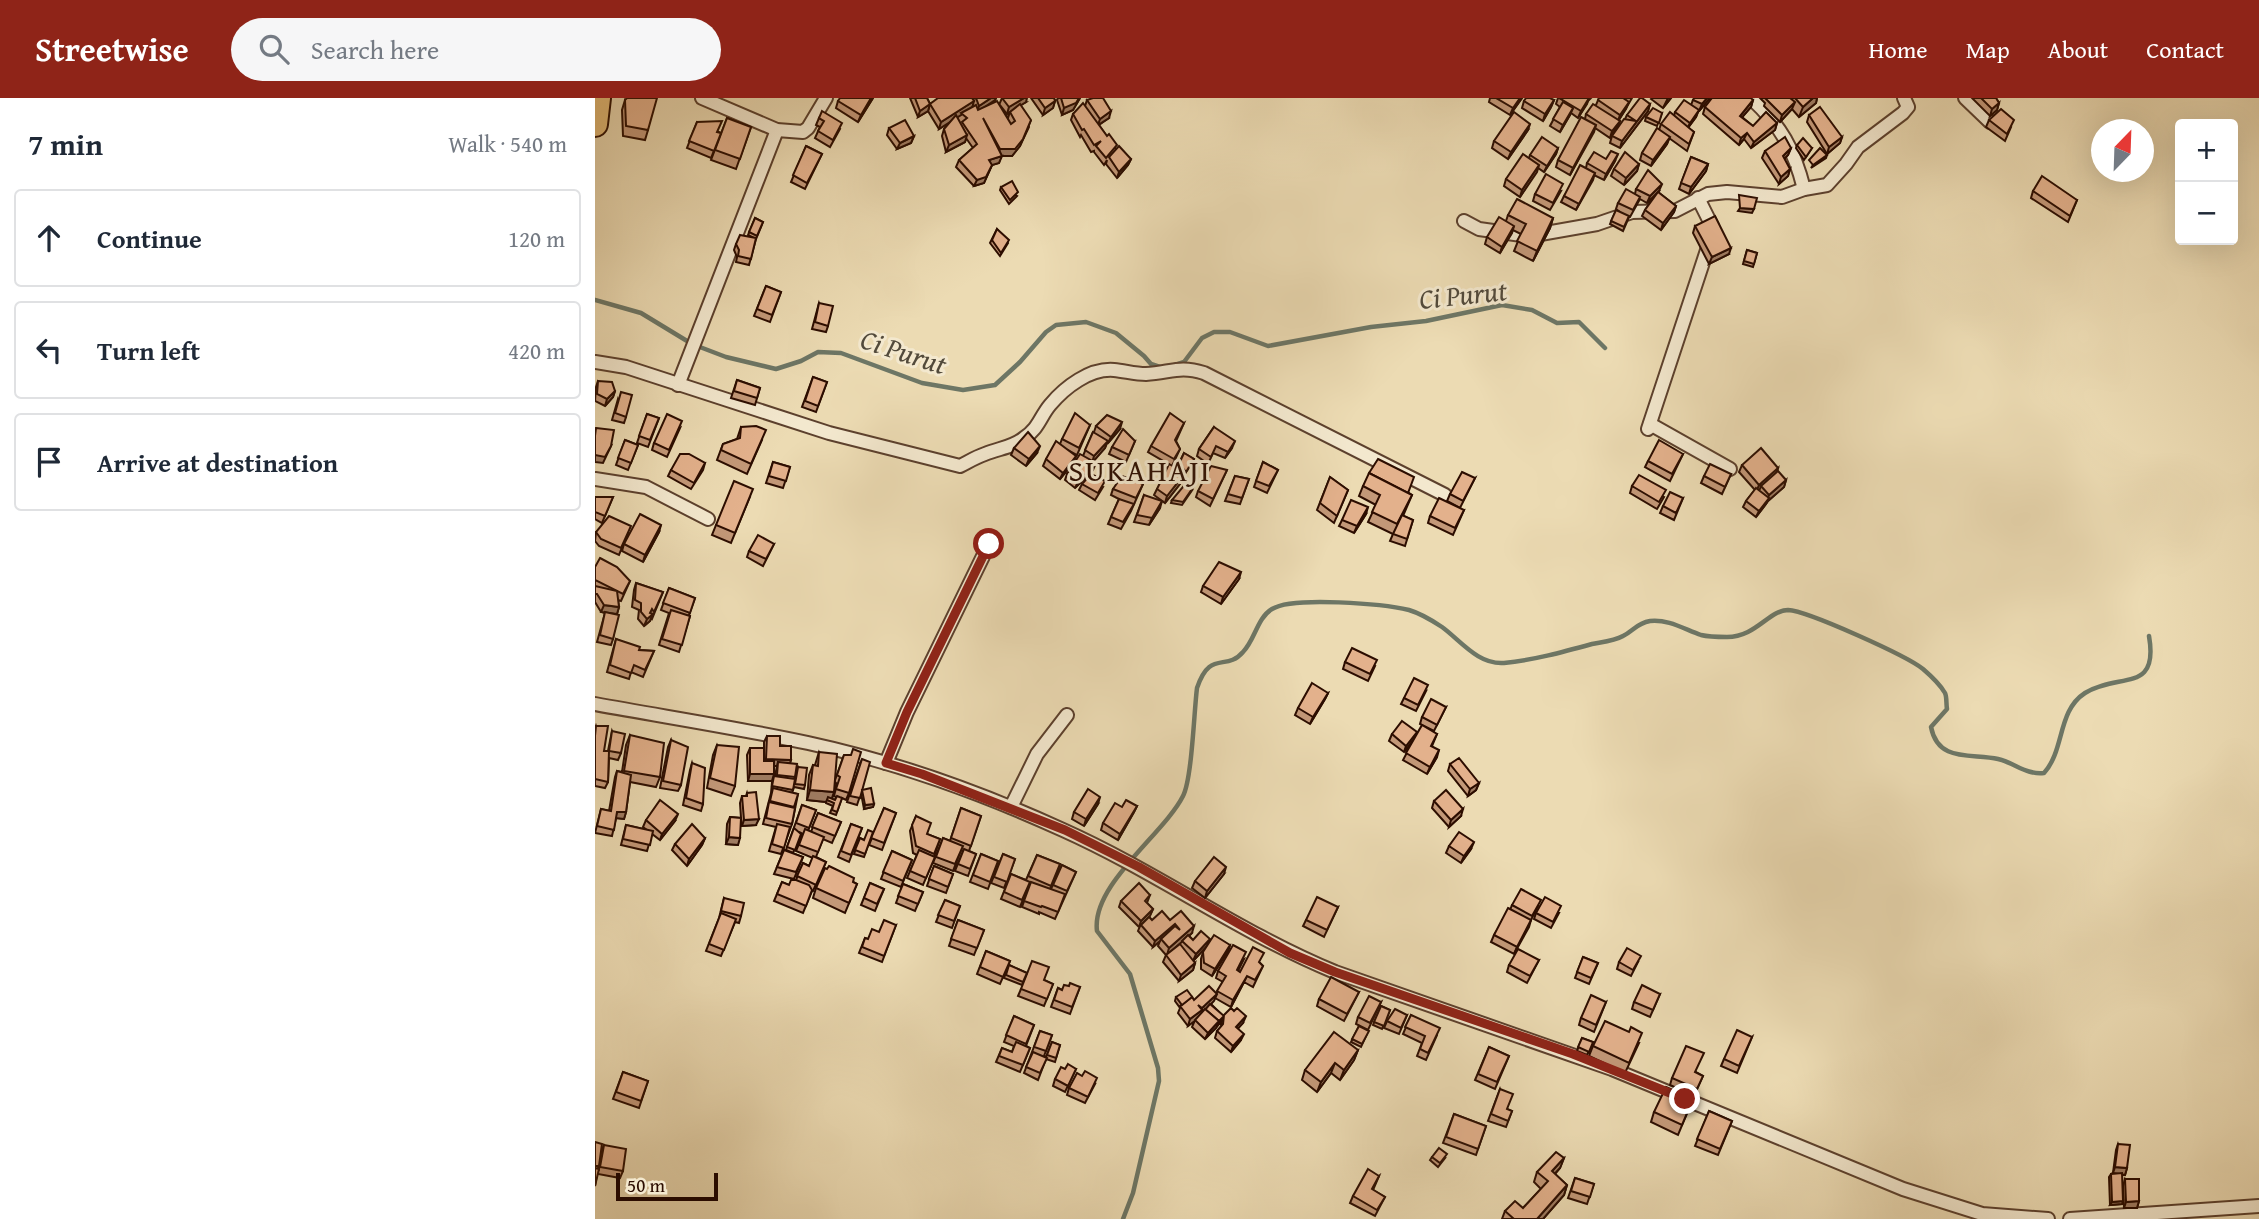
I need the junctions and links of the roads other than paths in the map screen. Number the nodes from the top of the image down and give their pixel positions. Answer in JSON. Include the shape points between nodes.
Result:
{"nodes":[{"id":1,"x":598,"y":98,"type":"edge"},
{"id":2,"x":702,"y":98,"type":"edge"},
{"id":3,"x":825,"y":98,"type":"edge"},
{"id":4,"x":1751,"y":98,"type":"edge"},
{"id":5,"x":1904,"y":98,"type":"edge"},
{"id":6,"x":1965,"y":98,"type":"edge"},
{"id":7,"x":1990,"y":122,"type":"edge"},
{"id":8,"x":595,"y":124,"type":"edge"},
{"id":9,"x":777,"y":130,"type":"junction"},
{"id":10,"x":1804,"y":189,"type":"junction"},
{"id":11,"x":1699,"y":198,"type":"junction"},
{"id":12,"x":1464,"y":222,"type":"dead end"},
{"id":13,"x":595,"y":362,"type":"edge"},
{"id":14,"x":678,"y":384,"type":"junction"},
{"id":15,"x":1730,"y":469,"type":"dead end"},
{"id":16,"x":595,"y":479,"type":"edge"},
{"id":17,"x":1445,"y":495,"type":"dead end"},
{"id":18,"x":708,"y":519,"type":"dead end"},
{"id":19,"x":989,"y":544,"type":"dead end"},
{"id":20,"x":595,"y":704,"type":"edge"},
{"id":21,"x":1067,"y":715,"type":"dead end"},
{"id":22,"x":886,"y":763,"type":"junction"},
{"id":23,"x":1011,"y":807,"type":"junction"},
{"id":24,"x":2259,"y":1206,"type":"edge"},
{"id":25,"x":2048,"y":1219,"type":"edge"},
{"id":26,"x":2070,"y":1219,"type":"edge"}],
"edges":[{"from":1,"to":8,"type":"highway"},
{"from":2,"to":9,"type":"street"},
{"from":3,"to":9,"type":"street","via":[[803,132]]},
{"from":4,"to":10,"type":"street","via":[[1788,142]]},
{"from":5,"to":10,"type":"street","via":[[1907,107],[1903,113],[1858,147],[1826,185]]},
{"from":6,"to":7,"type":"street"},
{"from":9,"to":14,"type":"street"},
{"from":10,"to":11,"type":"street","via":[[1782,197],[1727,192]]},
{"from":11,"to":12,"type":"street","via":[[1675,211],[1632,212],[1597,224],[1529,236],[1479,229]]},
{"from":11,"to":15,"type":"street","via":[[1712,235],[1649,427]]},
{"from":13,"to":14,"type":"street"},
{"from":14,"to":17,"type":"street","via":[[829,433],[960,466],[1026,437],[1063,392],[1092,372],[1114,369],[1153,374],[1183,368],[1205,373]]},
{"from":16,"to":18,"type":"street","via":[[646,487]]},
{"from":19,"to":22,"type":"street"},
{"from":20,"to":22,"type":"street","via":[[809,743]]},
{"from":21,"to":23,"type":"street","via":[[1037,754]]},
{"from":22,"to":23,"type":"street"},
{"from":23,"to":25,"type":"street","via":[[1139,867],[1255,936],[1335,972],[1602,1065],[1943,1203],[1982,1214]]},
{"from":24,"to":26,"type":"street"}]}
